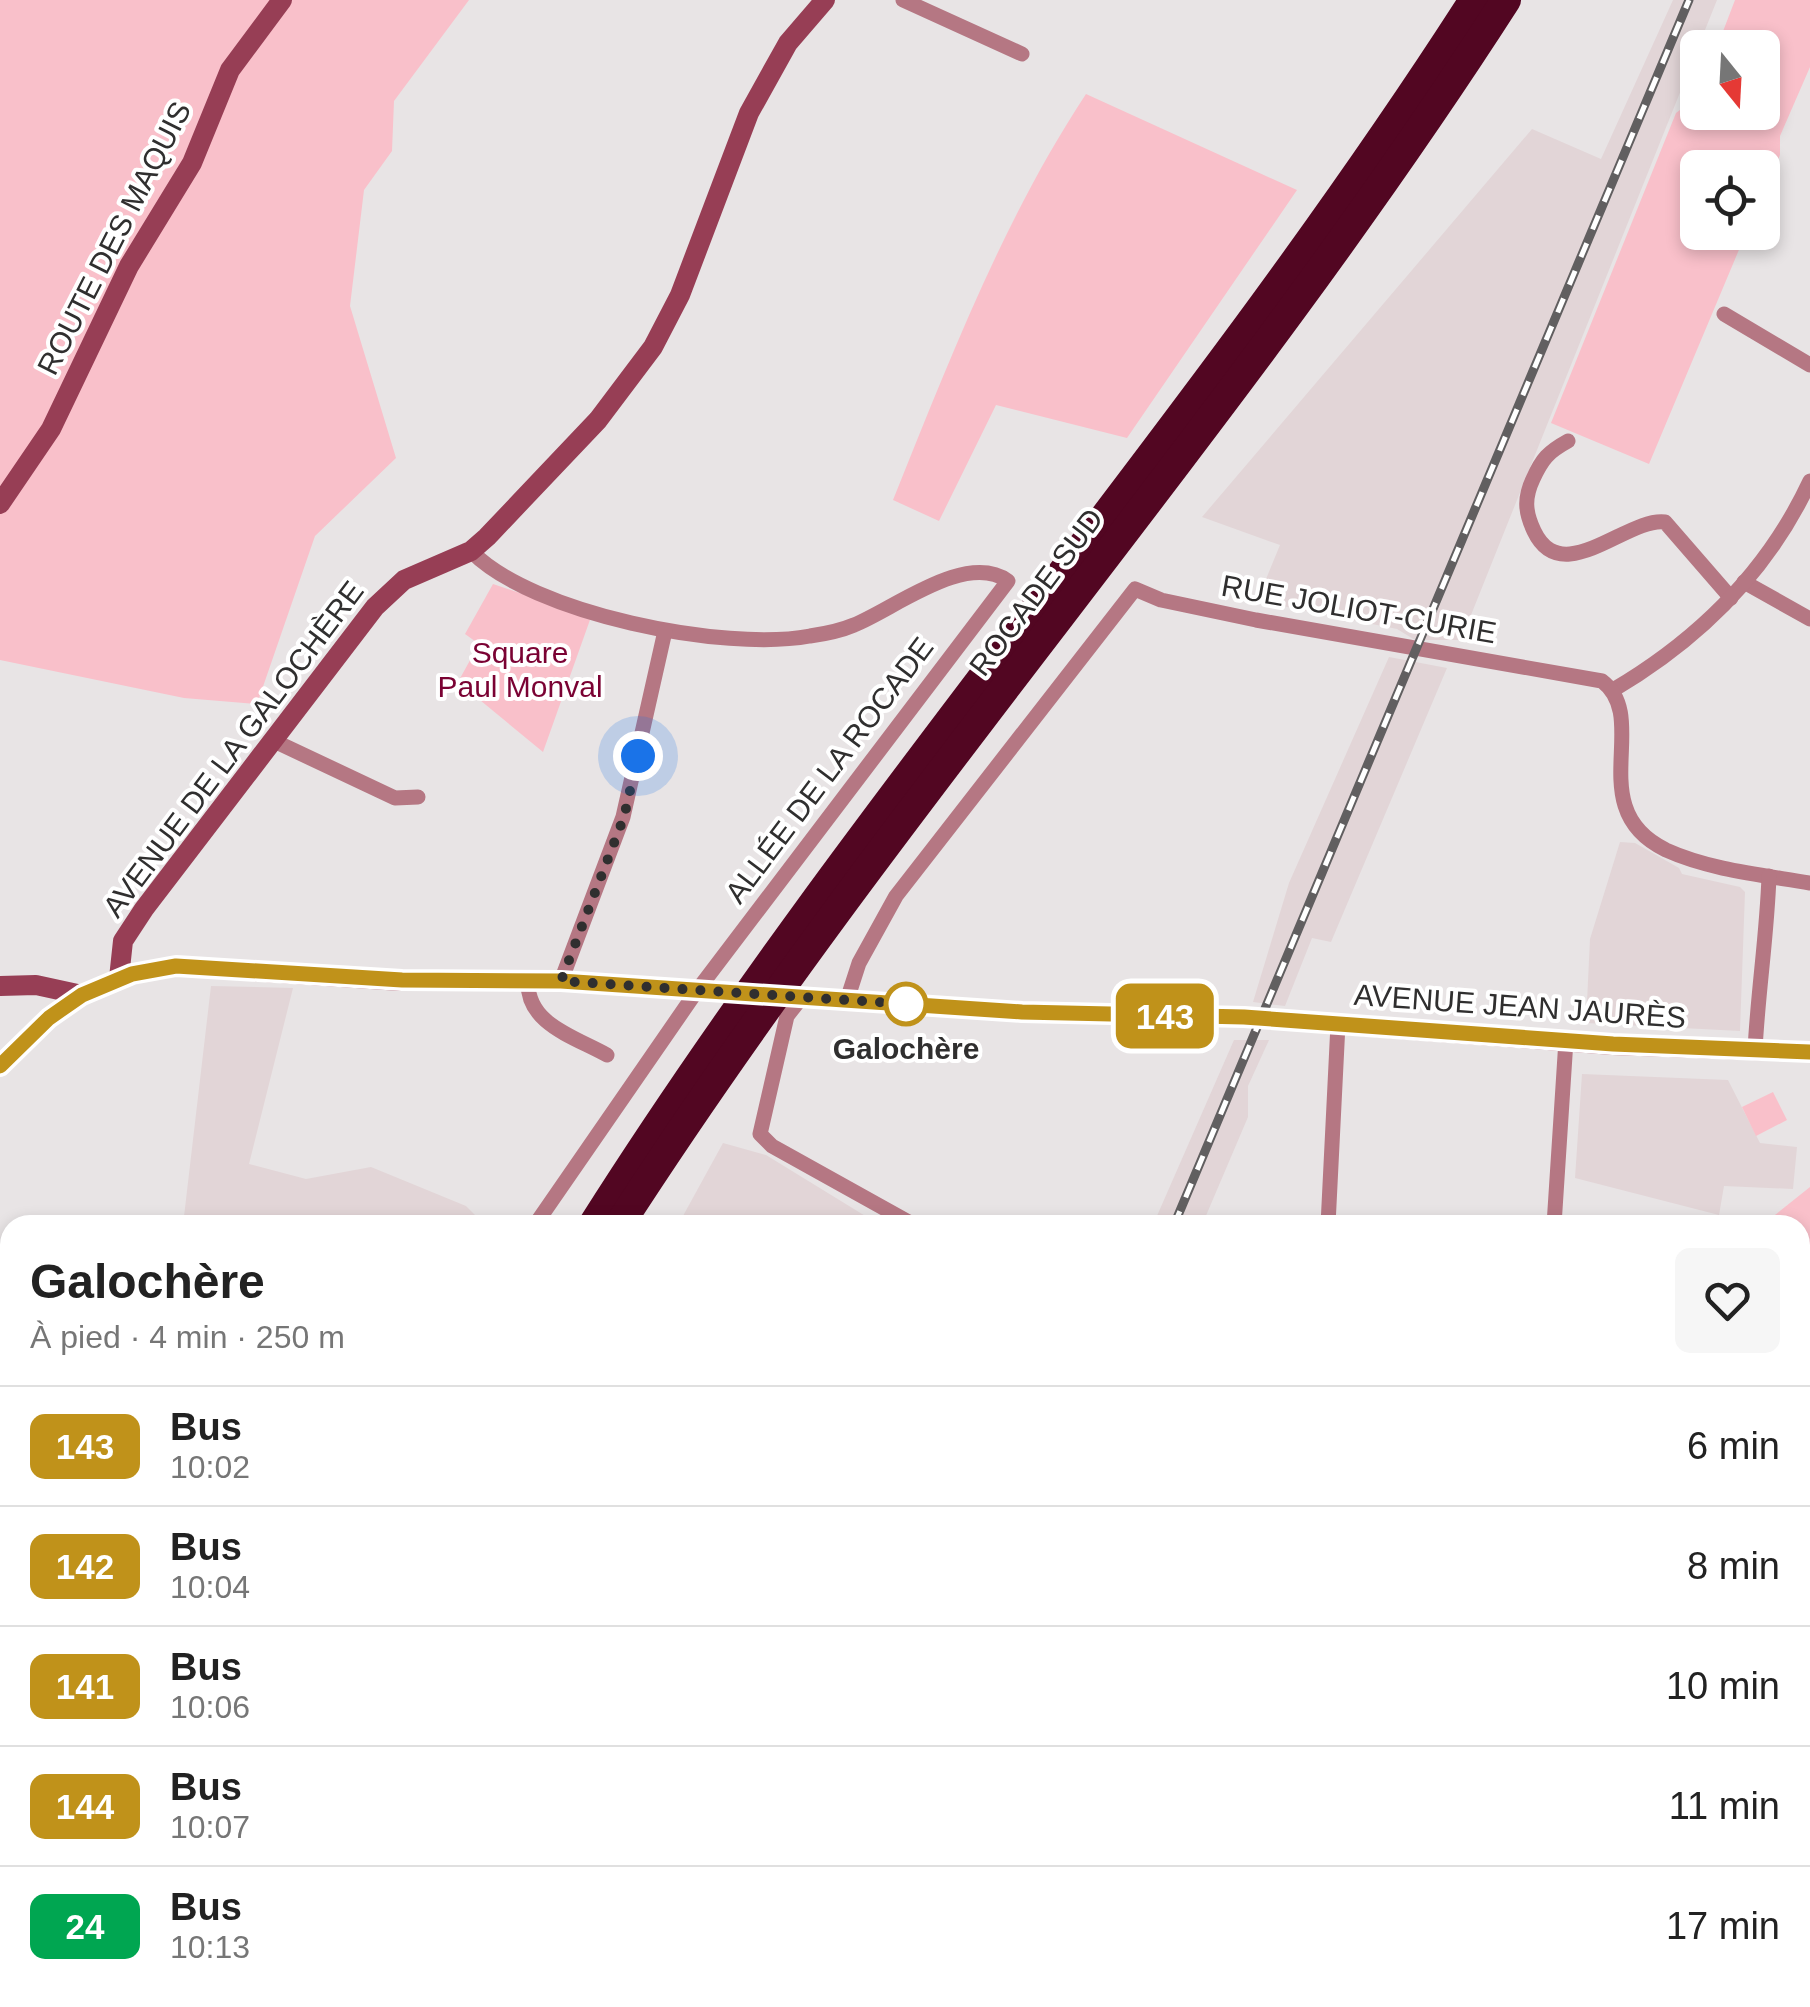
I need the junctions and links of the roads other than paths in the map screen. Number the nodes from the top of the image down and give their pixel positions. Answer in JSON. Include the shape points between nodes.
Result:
{"nodes":[{"id":1,"x":282,"y":0,"type":"edge"},
{"id":2,"x":825,"y":0,"type":"edge"},
{"id":3,"x":903,"y":0,"type":"edge"},
{"id":4,"x":1474,"y":0,"type":"edge"},
{"id":5,"x":1506,"y":0,"type":"edge"},
{"id":6,"x":1022,"y":54,"type":"dead end"},
{"id":7,"x":1724,"y":314,"type":"dead end"},
{"id":8,"x":1810,"y":365,"type":"edge"},
{"id":9,"x":1568,"y":441,"type":"dead end"},
{"id":10,"x":1810,"y":481,"type":"edge"},
{"id":11,"x":0,"y":504,"type":"edge"},
{"id":12,"x":471,"y":551,"type":"junction"},
{"id":13,"x":1744,"y":582,"type":"junction"},
{"id":14,"x":1731,"y":598,"type":"junction"},
{"id":15,"x":1810,"y":619,"type":"edge"},
{"id":16,"x":665,"y":631,"type":"junction"},
{"id":17,"x":1613,"y":690,"type":"junction"},
{"id":18,"x":272,"y":740,"type":"junction"},
{"id":19,"x":418,"y":797,"type":"dead end"},
{"id":20,"x":1770,"y":876,"type":"junction"},
{"id":21,"x":1810,"y":883,"type":"edge"},
{"id":22,"x":133,"y":926,"type":"junction"},
{"id":23,"x":800,"y":943,"type":"junction"},
{"id":24,"x":163,"y":968,"type":"junction"},
{"id":25,"x":119,"y":978,"type":"junction"},
{"id":26,"x":528,"y":980,"type":"junction"},
{"id":27,"x":561,"y":981,"type":"junction"},
{"id":28,"x":22,"y":985,"type":"junction"},
{"id":29,"x":0,"y":986,"type":"edge"},
{"id":30,"x":696,"y":992,"type":"junction"},
{"id":31,"x":82,"y":995,"type":"junction"},
{"id":32,"x":802,"y":998,"type":"junction"},
{"id":33,"x":848,"y":1000,"type":"junction"},
{"id":34,"x":49,"y":1018,"type":"junction"},
{"id":35,"x":1338,"y":1024,"type":"junction"},
{"id":36,"x":1566,"y":1040,"type":"junction"},
{"id":37,"x":725,"y":1048,"type":"junction"},
{"id":38,"x":1755,"y":1050,"type":"junction"},
{"id":39,"x":1810,"y":1052,"type":"edge"},
{"id":40,"x":607,"y":1055,"type":"dead end"},
{"id":41,"x":0,"y":1066,"type":"edge"},
{"id":42,"x":542,"y":1215,"type":"edge"},
{"id":43,"x":600,"y":1215,"type":"edge"},
{"id":44,"x":625,"y":1215,"type":"edge"},
{"id":45,"x":896,"y":1215,"type":"edge"},
{"id":46,"x":1328,"y":1215,"type":"edge"},
{"id":47,"x":1555,"y":1215,"type":"edge"}],
"edges":[{"from":1,"to":11,"type":"main road","name":"ROUTE DES MAQUIS","via":[[230,70],[192,162],[129,266],[50,429]]},
{"from":2,"to":12,"type":"main road","name":"AVENUE DE LA GALOCHÈRE","via":[[788,43],[749,113],[680,295],[653,346],[598,420]]},
{"from":3,"to":6,"type":"street"},
{"from":4,"to":23,"type":"highway","name":"ROCADE SUD","via":[[1224,360]]},
{"from":5,"to":23,"type":"highway","name":"ROCADE SUD","via":[[1286,318]]},
{"from":7,"to":8,"type":"street"},
{"from":9,"to":14,"type":"street","via":[[1545,453],[1527,492],[1536,536],[1550,547],[1579,553],[1665,522]]},
{"from":10,"to":13,"type":"street","via":[[1789,523]]},
{"from":12,"to":16,"type":"street","via":[[530,590]]},
{"from":12,"to":18,"type":"main road","name":"AVENUE DE LA GALOCHÈRE","via":[[414,573],[391,591]]},
{"from":13,"to":14,"type":"street"},
{"from":13,"to":15,"type":"street"},
{"from":14,"to":17,"type":"street","via":[[1681,645]]},
{"from":16,"to":27,"type":"street","via":[[624,817]]},
{"from":16,"to":30,"type":"street","name":"ALLÉE DE LA ROCADE","via":[[728,639],[806,637],[850,627],[944,580],[986,572],[1008,582]]},
{"from":17,"to":20,"type":"street","via":[[1620,714],[1618,782],[1637,827],[1666,850]]},
{"from":17,"to":33,"type":"street","name":"RUE JOLIOT-CURIE","via":[[1582,676],[1256,620],[1135,590],[896,896],[859,963]]},
{"from":18,"to":19,"type":"street","via":[[394,798]]},
{"from":18,"to":22,"type":"main road","name":"AVENUE DE LA GALOCHÈRE"},
{"from":20,"to":21,"type":"street"},
{"from":20,"to":38,"type":"street"},
{"from":22,"to":24,"type":"main road","via":[[138,951]]},
{"from":22,"to":25,"type":"main road","name":"AVENUE DE LA GALOCHÈRE","via":[[121,950]]},
{"from":23,"to":37,"type":"highway","name":"ROCADE SUD"},
{"from":24,"to":25,"type":"main road","name":"AVENUE JEAN JAURÈS"},
{"from":24,"to":26,"type":"main road","name":"AVENUE JEAN JAURÈS"},
{"from":25,"to":31,"type":"main road","name":"AVENUE JEAN JAURÈS"},
{"from":26,"to":27,"type":"main road","name":"AVENUE JEAN JAURÈS"},
{"from":26,"to":40,"type":"street","via":[[527,1000],[536,1014]]},
{"from":27,"to":30,"type":"main road","name":"AVENUE JEAN JAURÈS"},
{"from":28,"to":29,"type":"main road"},
{"from":28,"to":31,"type":"main road"},
{"from":28,"to":34,"type":"main road"},
{"from":30,"to":32,"type":"main road","name":"AVENUE JEAN JAURÈS"},
{"from":30,"to":42,"type":"street","name":"ALLÉE DE LA ROCADE"},
{"from":31,"to":34,"type":"main road","name":"AVENUE JEAN JAURÈS"},
{"from":32,"to":33,"type":"main road","name":"AVENUE JEAN JAURÈS"},
{"from":32,"to":45,"type":"street","via":[[787,1016],[760,1134]]},
{"from":33,"to":35,"type":"main road","name":"AVENUE JEAN JAURÈS"},
{"from":34,"to":41,"type":"main road","name":"AVENUE JEAN JAURÈS"},
{"from":35,"to":36,"type":"main road","name":"AVENUE JEAN JAURÈS"},
{"from":35,"to":46,"type":"street"},
{"from":36,"to":38,"type":"main road","name":"AVENUE JEAN JAURÈS"},
{"from":36,"to":47,"type":"street"},
{"from":37,"to":43,"type":"highway","name":"ROCADE SUD"},
{"from":37,"to":44,"type":"highway","name":"ROCADE SUD"},
{"from":38,"to":39,"type":"main road","name":"AVENUE JEAN JAURÈS"}]}
